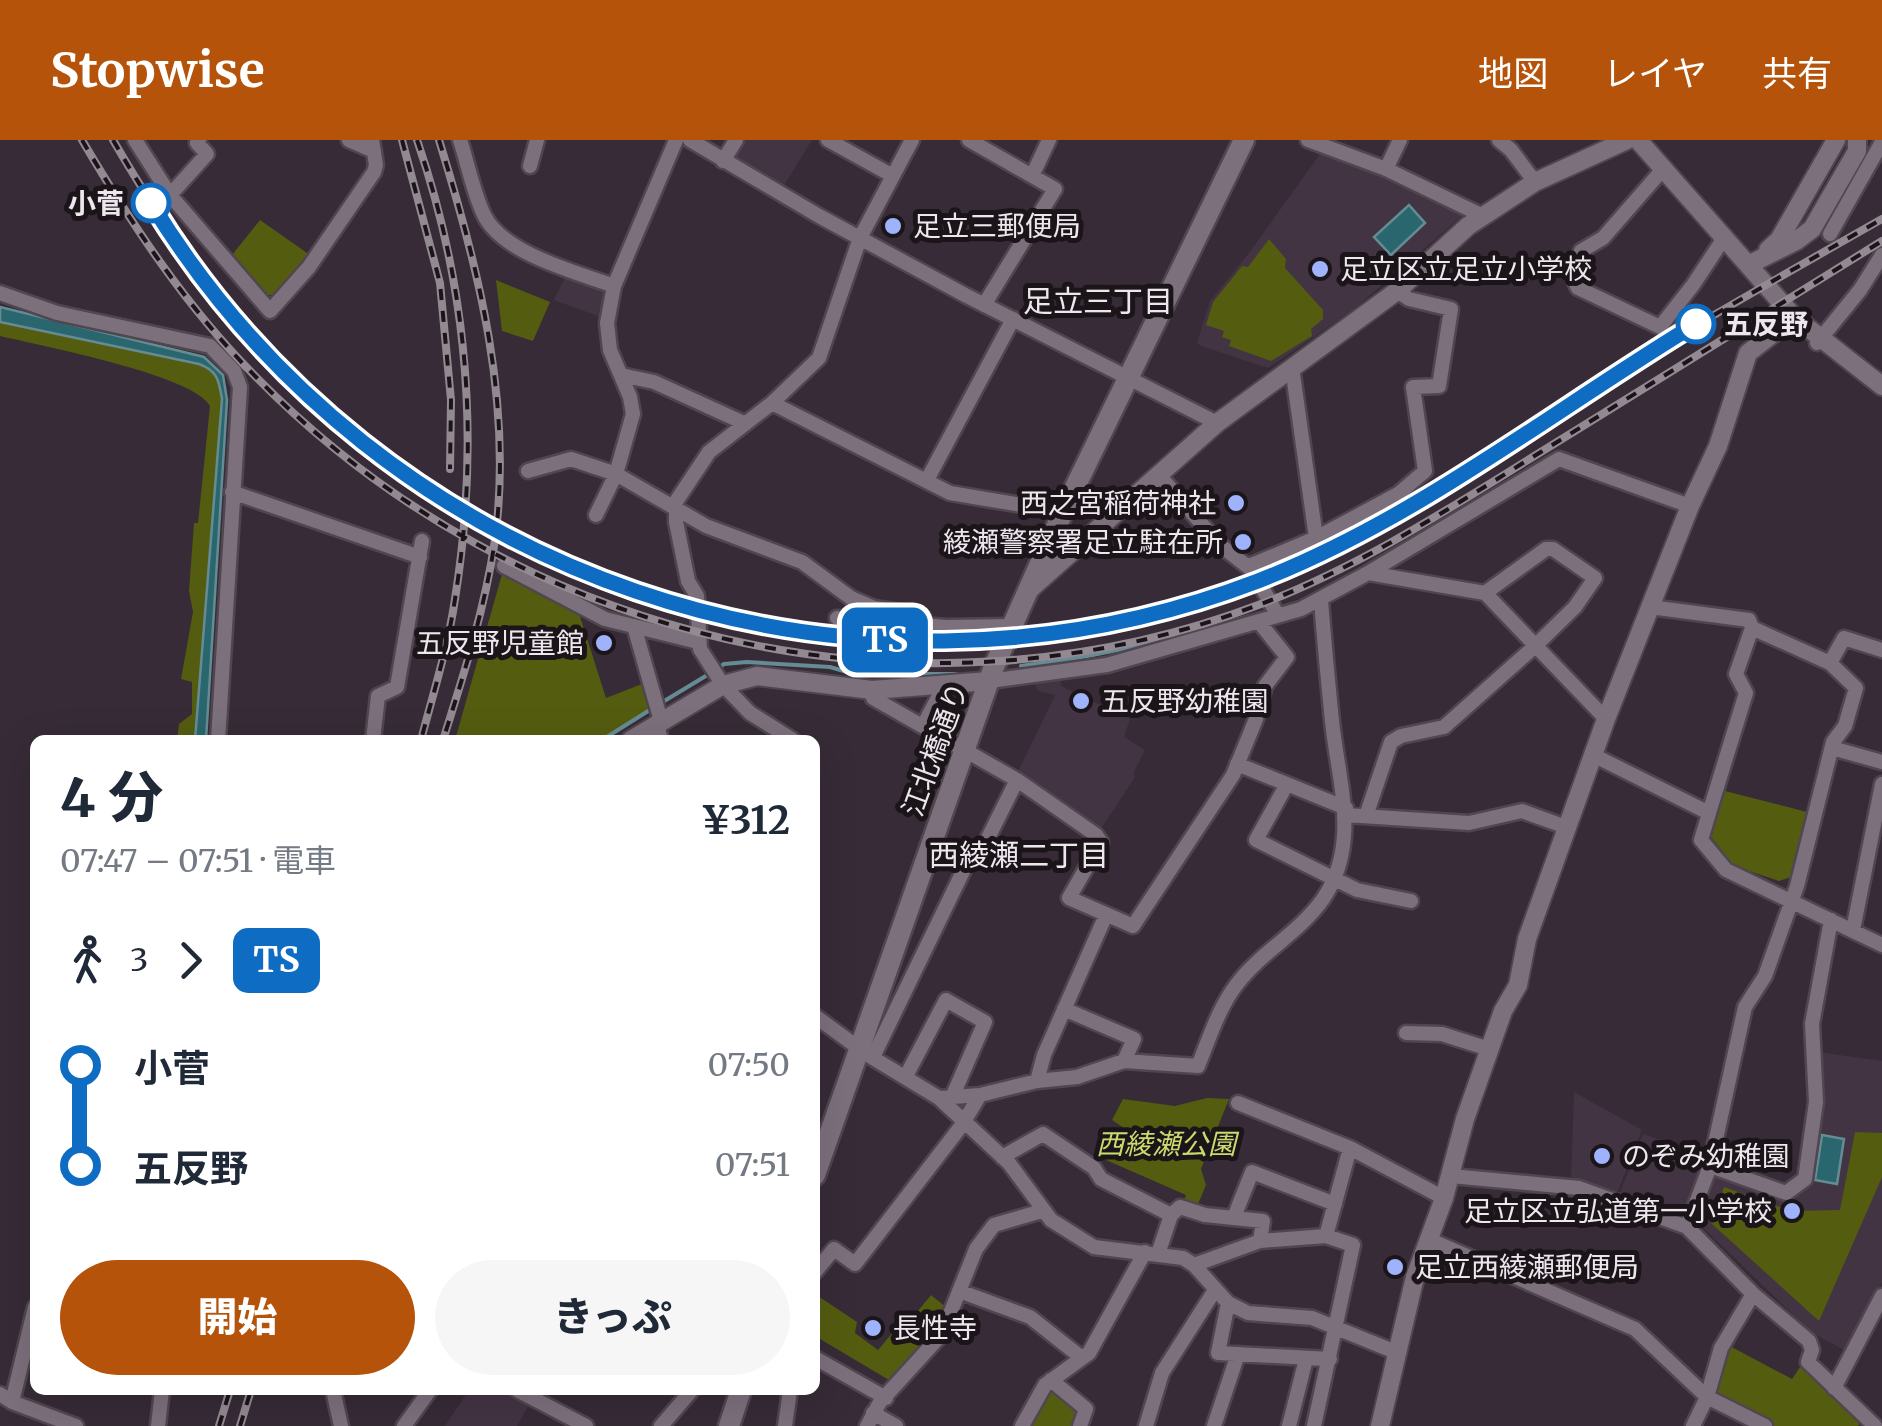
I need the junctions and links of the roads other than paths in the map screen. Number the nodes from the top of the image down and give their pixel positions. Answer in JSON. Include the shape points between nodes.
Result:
{"nodes":[{"id":1,"x":135,"y":140,"type":"edge"},
{"id":2,"x":199,"y":140,"type":"edge"},
{"id":3,"x":349,"y":140,"type":"edge"},
{"id":4,"x":460,"y":140,"type":"edge"},
{"id":5,"x":537,"y":140,"type":"edge"},
{"id":6,"x":676,"y":140,"type":"edge"},
{"id":7,"x":690,"y":140,"type":"edge"},
{"id":8,"x":736,"y":140,"type":"edge"},
{"id":9,"x":828,"y":140,"type":"edge"},
{"id":10,"x":912,"y":140,"type":"edge"},
{"id":11,"x":969,"y":140,"type":"edge"},
{"id":12,"x":1050,"y":140,"type":"edge"},
{"id":13,"x":1244,"y":140,"type":"edge"},
{"id":14,"x":1308,"y":140,"type":"edge"},
{"id":15,"x":1400,"y":140,"type":"edge"},
{"id":16,"x":1499,"y":140,"type":"edge"},
{"id":17,"x":1627,"y":140,"type":"edge"},
{"id":18,"x":1638,"y":140,"type":"edge"},
{"id":19,"x":1836,"y":140,"type":"edge"},
{"id":20,"x":1857,"y":140,"type":"edge"},
{"id":21,"x":1882,"y":142,"type":"edge"},
{"id":22,"x":373,"y":145,"type":"edge"},
{"id":23,"x":723,"y":161,"type":"junction"},
{"id":24,"x":530,"y":166,"type":"dead end"},
{"id":25,"x":1664,"y":168,"type":"junction"},
{"id":26,"x":1386,"y":169,"type":"junction"},
{"id":27,"x":894,"y":176,"type":"junction"},
{"id":28,"x":1032,"y":176,"type":"junction"},
{"id":29,"x":1535,"y":182,"type":"junction"},
{"id":30,"x":170,"y":195,"type":"junction"},
{"id":31,"x":1482,"y":216,"type":"junction"},
{"id":32,"x":1830,"y":234,"type":"dead end"},
{"id":33,"x":860,"y":238,"type":"junction"},
{"id":34,"x":1724,"y":238,"type":"junction"},
{"id":35,"x":1882,"y":255,"type":"edge"},
{"id":36,"x":1748,"y":265,"type":"junction"},
{"id":37,"x":614,"y":286,"type":"junction"},
{"id":38,"x":1397,"y":291,"type":"junction"},
{"id":39,"x":0,"y":293,"type":"edge"},
{"id":40,"x":984,"y":306,"type":"junction"},
{"id":41,"x":1794,"y":317,"type":"junction"},
{"id":42,"x":1013,"y":318,"type":"junction"},
{"id":43,"x":1819,"y":340,"type":"junction"},
{"id":44,"x":1292,"y":367,"type":"junction"},
{"id":45,"x":620,"y":375,"type":"junction"},
{"id":46,"x":1126,"y":379,"type":"junction"},
{"id":47,"x":1882,"y":386,"type":"edge"},
{"id":48,"x":772,"y":404,"type":"junction"},
{"id":49,"x":744,"y":423,"type":"junction"},
{"id":50,"x":1217,"y":423,"type":"junction"},
{"id":51,"x":528,"y":470,"type":"dead end"},
{"id":52,"x":616,"y":474,"type":"junction"},
{"id":53,"x":1159,"y":475,"type":"junction"},
{"id":54,"x":927,"y":480,"type":"junction"},
{"id":55,"x":232,"y":492,"type":"junction"},
{"id":56,"x":1136,"y":495,"type":"junction"},
{"id":57,"x":1690,"y":506,"type":"junction"},
{"id":58,"x":675,"y":507,"type":"junction"},
{"id":59,"x":1063,"y":512,"type":"junction"},
{"id":60,"x":596,"y":514,"type":"dead end"},
{"id":61,"x":1316,"y":538,"type":"junction"},
{"id":62,"x":422,"y":541,"type":"dead end"},
{"id":63,"x":420,"y":557,"type":"junction"},
{"id":64,"x":504,"y":566,"type":"dead end"},
{"id":65,"x":1249,"y":566,"type":"junction"},
{"id":66,"x":1368,"y":573,"type":"junction"},
{"id":67,"x":1026,"y":593,"type":"junction"},
{"id":68,"x":1485,"y":594,"type":"junction"},
{"id":69,"x":1321,"y":600,"type":"junction"},
{"id":70,"x":1650,"y":606,"type":"junction"},
{"id":71,"x":1277,"y":614,"type":"junction"},
{"id":72,"x":837,"y":618,"type":"dead end"},
{"id":73,"x":1259,"y":622,"type":"junction"},
{"id":74,"x":906,"y":623,"type":"junction"},
{"id":75,"x":634,"y":626,"type":"junction"},
{"id":76,"x":1012,"y":626,"type":"junction"},
{"id":77,"x":1752,"y":628,"type":"junction"},
{"id":78,"x":698,"y":642,"type":"junction"},
{"id":79,"x":1534,"y":647,"type":"junction"},
{"id":80,"x":1882,"y":650,"type":"edge"},
{"id":81,"x":1830,"y":663,"type":"junction"},
{"id":82,"x":989,"y":681,"type":"junction"},
{"id":83,"x":723,"y":684,"type":"junction"},
{"id":84,"x":944,"y":686,"type":"junction"},
{"id":85,"x":872,"y":690,"type":"junction"},
{"id":86,"x":1606,"y":718,"type":"junction"},
{"id":87,"x":923,"y":726,"type":"junction"},
{"id":88,"x":660,"y":728,"type":"edge"},
{"id":89,"x":218,"y":735,"type":"edge"},
{"id":90,"x":374,"y":735,"type":"edge"},
{"id":91,"x":784,"y":735,"type":"edge"},
{"id":92,"x":1832,"y":748,"type":"junction"},
{"id":93,"x":964,"y":749,"type":"junction"},
{"id":94,"x":1595,"y":756,"type":"junction"},
{"id":95,"x":1882,"y":762,"type":"edge"},
{"id":96,"x":1237,"y":764,"type":"junction"},
{"id":97,"x":1016,"y":780,"type":"junction"},
{"id":98,"x":1286,"y":784,"type":"junction"},
{"id":99,"x":1882,"y":784,"type":"edge"},
{"id":100,"x":1346,"y":811,"type":"junction"},
{"id":101,"x":1709,"y":812,"type":"junction"},
{"id":102,"x":1366,"y":816,"type":"junction"},
{"id":103,"x":1566,"y":827,"type":"junction"},
{"id":104,"x":1332,"y":880,"type":"junction"},
{"id":105,"x":1412,"y":901,"type":"dead end"},
{"id":106,"x":1791,"y":901,"type":"junction"},
{"id":107,"x":1106,"y":915,"type":"junction"},
{"id":108,"x":1831,"y":920,"type":"junction"},
{"id":109,"x":1853,"y":930,"type":"junction"},
{"id":110,"x":1882,"y":945,"type":"edge"},
{"id":111,"x":1064,"y":1009,"type":"junction"},
{"id":112,"x":820,"y":1020,"type":"edge"},
{"id":113,"x":1406,"y":1033,"type":"dead end"},
{"id":114,"x":1489,"y":1049,"type":"junction"},
{"id":115,"x":866,"y":1053,"type":"junction"},
{"id":116,"x":1124,"y":1061,"type":"junction"},
{"id":117,"x":906,"y":1076,"type":"junction"},
{"id":118,"x":1037,"y":1081,"type":"junction"},
{"id":119,"x":980,"y":1095,"type":"junction"},
{"id":120,"x":946,"y":1096,"type":"junction"},
{"id":121,"x":1238,"y":1103,"type":"dead end"},
{"id":122,"x":964,"y":1120,"type":"junction"},
{"id":123,"x":1350,"y":1148,"type":"junction"},
{"id":124,"x":1002,"y":1156,"type":"junction"},
{"id":125,"x":820,"y":1163,"type":"edge"},
{"id":126,"x":1710,"y":1166,"type":"junction"},
{"id":127,"x":1451,"y":1176,"type":"junction"},
{"id":128,"x":1444,"y":1198,"type":"junction"},
{"id":129,"x":1335,"y":1204,"type":"junction"},
{"id":130,"x":1042,"y":1211,"type":"junction"},
{"id":131,"x":1171,"y":1215,"type":"junction"},
{"id":132,"x":1234,"y":1218,"type":"junction"},
{"id":133,"x":1687,"y":1228,"type":"junction"},
{"id":134,"x":1326,"y":1236,"type":"junction"},
{"id":135,"x":1430,"y":1240,"type":"junction"},
{"id":136,"x":1260,"y":1241,"type":"junction"},
{"id":137,"x":1152,"y":1253,"type":"junction"},
{"id":138,"x":1194,"y":1265,"type":"junction"},
{"id":139,"x":820,"y":1266,"type":"edge"},
{"id":140,"x":1215,"y":1290,"type":"junction"},
{"id":141,"x":958,"y":1291,"type":"junction"},
{"id":142,"x":1753,"y":1294,"type":"junction"},
{"id":143,"x":1882,"y":1296,"type":"edge"},
{"id":144,"x":1228,"y":1304,"type":"junction"},
{"id":145,"x":30,"y":1323,"type":"edge"},
{"id":146,"x":1336,"y":1326,"type":"junction"},
{"id":147,"x":1398,"y":1353,"type":"junction"},
{"id":148,"x":1238,"y":1354,"type":"junction"},
{"id":149,"x":1082,"y":1358,"type":"junction"},
{"id":150,"x":1306,"y":1359,"type":"junction"},
{"id":151,"x":1330,"y":1359,"type":"junction"},
{"id":152,"x":820,"y":1361,"type":"edge"},
{"id":153,"x":1051,"y":1380,"type":"junction"},
{"id":154,"x":1834,"y":1388,"type":"junction"},
{"id":155,"x":161,"y":1395,"type":"edge"},
{"id":156,"x":334,"y":1395,"type":"edge"},
{"id":157,"x":426,"y":1395,"type":"edge"},
{"id":158,"x":526,"y":1395,"type":"edge"},
{"id":159,"x":688,"y":1395,"type":"edge"},
{"id":160,"x":740,"y":1395,"type":"edge"},
{"id":161,"x":789,"y":1395,"type":"edge"},
{"id":162,"x":1708,"y":1397,"type":"junction"},
{"id":163,"x":6,"y":1398,"type":"edge"},
{"id":164,"x":886,"y":1398,"type":"junction"},
{"id":165,"x":870,"y":1420,"type":"edge"},
{"id":166,"x":1869,"y":1424,"type":"edge"},
{"id":167,"x":1760,"y":1425,"type":"edge"},
{"id":168,"x":76,"y":1426,"type":"edge"},
{"id":169,"x":158,"y":1426,"type":"edge"},
{"id":170,"x":341,"y":1426,"type":"edge"},
{"id":171,"x":404,"y":1426,"type":"edge"},
{"id":172,"x":586,"y":1426,"type":"edge"},
{"id":173,"x":661,"y":1426,"type":"edge"},
{"id":174,"x":730,"y":1426,"type":"edge"},
{"id":175,"x":786,"y":1426,"type":"edge"},
{"id":176,"x":896,"y":1426,"type":"edge"},
{"id":177,"x":1022,"y":1426,"type":"edge"},
{"id":178,"x":1080,"y":1426,"type":"edge"},
{"id":179,"x":1146,"y":1426,"type":"edge"},
{"id":180,"x":1214,"y":1426,"type":"edge"},
{"id":181,"x":1290,"y":1426,"type":"edge"},
{"id":182,"x":1314,"y":1426,"type":"edge"},
{"id":183,"x":1380,"y":1426,"type":"edge"},
{"id":184,"x":1694,"y":1426,"type":"edge"}],
"edges":[{"from":1,"to":30,"type":"street"},
{"from":2,"to":30,"type":"street","via":[[207,154]]},
{"from":3,"to":22,"type":"street"},
{"from":4,"to":37,"type":"street","via":[[486,218],[502,235],[522,251]]},
{"from":5,"to":24,"type":"street"},
{"from":6,"to":37,"type":"street"},
{"from":7,"to":23,"type":"street"},
{"from":8,"to":23,"type":"street"},
{"from":9,"to":27,"type":"street"},
{"from":10,"to":27,"type":"street"},
{"from":11,"to":28,"type":"street"},
{"from":12,"to":28,"type":"street"},
{"from":13,"to":46,"type":"main road","name":"江北橋通り"},
{"from":14,"to":26,"type":"street"},
{"from":15,"to":26,"type":"street"},
{"from":16,"to":29,"type":"street"},
{"from":17,"to":29,"type":"street"},
{"from":18,"to":25,"type":"street"},
{"from":19,"to":36,"type":"street","via":[[1779,240]]},
{"from":20,"to":36,"type":"street","via":[[1857,151],[1812,228]]},
{"from":21,"to":32,"type":"street"},
{"from":22,"to":30,"type":"street","via":[[374,172],[309,268],[270,311]]},
{"from":23,"to":33,"type":"street"},
{"from":25,"to":34,"type":"street"},
{"from":25,"to":34,"type":"street","via":[[1603,238],[1580,251],[1578,288],[1660,327]]},
{"from":26,"to":31,"type":"street"},
{"from":27,"to":33,"type":"street"},
{"from":28,"to":40,"type":"street","via":[[1055,189]]},
{"from":29,"to":31,"type":"street"},
{"from":31,"to":38,"type":"street"},
{"from":33,"to":40,"type":"street"},
{"from":33,"to":48,"type":"street","via":[[818,358]]},
{"from":34,"to":36,"type":"street"},
{"from":35,"to":43,"type":"street"},
{"from":36,"to":41,"type":"street"},
{"from":37,"to":45,"type":"street","via":[[606,323]]},
{"from":38,"to":44,"type":"street"},
{"from":38,"to":61,"type":"street","via":[[1450,309],[1439,386],[1413,387],[1425,470],[1398,494]]},
{"from":39,"to":55,"type":"street","via":[[57,313],[214,348],[240,387]]},
{"from":40,"to":42,"type":"street"},
{"from":41,"to":43,"type":"street"},
{"from":41,"to":57,"type":"street","via":[[1748,352],[1718,446]]},
{"from":42,"to":46,"type":"street"},
{"from":42,"to":54,"type":"street"},
{"from":43,"to":47,"type":"street"},
{"from":44,"to":50,"type":"street"},
{"from":44,"to":61,"type":"street"},
{"from":45,"to":49,"type":"street","via":[[654,382]]},
{"from":45,"to":52,"type":"street","via":[[633,414]]},
{"from":46,"to":50,"type":"street"},
{"from":46,"to":59,"type":"main road","name":"江北橋通り"},
{"from":48,"to":49,"type":"street"},
{"from":48,"to":54,"type":"street"},
{"from":49,"to":58,"type":"street","via":[[709,452]]},
{"from":50,"to":53,"type":"street"},
{"from":51,"to":52,"type":"street","via":[[571,460]]},
{"from":52,"to":58,"type":"street"},
{"from":52,"to":60,"type":"street"},
{"from":53,"to":56,"type":"street"},
{"from":53,"to":65,"type":"street","via":[[1220,546]]},
{"from":54,"to":59,"type":"street","via":[[950,493]]},
{"from":55,"to":63,"type":"street"},
{"from":55,"to":89,"type":"street"},
{"from":56,"to":59,"type":"street"},
{"from":56,"to":67,"type":"street"},
{"from":57,"to":66,"type":"street","via":[[1559,459]]},
{"from":57,"to":70,"type":"street"},
{"from":58,"to":74,"type":"street","via":[[706,526],[802,562],[851,598],[906,613]]},
{"from":58,"to":78,"type":"street","via":[[688,581],[698,596]]},
{"from":59,"to":67,"type":"main road","name":"江北橋通り"},
{"from":61,"to":65,"type":"street"},
{"from":62,"to":63,"type":"street"},
{"from":63,"to":90,"type":"street","via":[[397,686],[378,696]]},
{"from":64,"to":75,"type":"street","via":[[606,619]]},
{"from":65,"to":71,"type":"street"},
{"from":66,"to":68,"type":"street"},
{"from":66,"to":69,"type":"street"},
{"from":67,"to":76,"type":"main road","name":"江北橋通り"},
{"from":68,"to":79,"type":"street"},
{"from":68,"to":79,"type":"street","via":[[1552,548],[1595,578]]},
{"from":69,"to":71,"type":"street"},
{"from":69,"to":100,"type":"street"},
{"from":70,"to":77,"type":"street","via":[[1749,620]]},
{"from":70,"to":86,"type":"street"},
{"from":71,"to":73,"type":"street"},
{"from":72,"to":74,"type":"street"},
{"from":73,"to":82,"type":"street","via":[[1108,665]]},
{"from":73,"to":96,"type":"street","via":[[1288,657],[1268,680]]},
{"from":74,"to":76,"type":"street"},
{"from":75,"to":78,"type":"street"},
{"from":75,"to":88,"type":"street"},
{"from":76,"to":82,"type":"main road","name":"江北橋通り"},
{"from":77,"to":81,"type":"street"},
{"from":77,"to":101,"type":"street","via":[[1736,674],[1746,693]]},
{"from":78,"to":83,"type":"street"},
{"from":79,"to":86,"type":"street"},
{"from":79,"to":102,"type":"street","via":[[1444,728],[1392,742]]},
{"from":80,"to":81,"type":"street","via":[[1844,638]]},
{"from":81,"to":92,"type":"street","via":[[1856,688]]},
{"from":82,"to":84,"type":"street"},
{"from":82,"to":93,"type":"main road","name":"江北橋通り"},
{"from":83,"to":85,"type":"street","via":[[757,676]]},
{"from":83,"to":88,"type":"street"},
{"from":83,"to":91,"type":"street","via":[[750,713]]},
{"from":84,"to":85,"type":"street"},
{"from":84,"to":87,"type":"street"},
{"from":85,"to":87,"type":"street","via":[[874,698]]},
{"from":86,"to":94,"type":"street"},
{"from":87,"to":93,"type":"street"},
{"from":92,"to":95,"type":"street"},
{"from":92,"to":106,"type":"street"},
{"from":93,"to":97,"type":"street"},
{"from":93,"to":115,"type":"main road","name":"江北橋通り"},
{"from":94,"to":101,"type":"street"},
{"from":94,"to":103,"type":"street"},
{"from":96,"to":98,"type":"street"},
{"from":96,"to":107,"type":"street","via":[[1132,926]]},
{"from":97,"to":107,"type":"street","via":[[1101,842],[1069,898]]},
{"from":97,"to":115,"type":"street"},
{"from":98,"to":100,"type":"street"},
{"from":98,"to":104,"type":"street","via":[[1256,840]]},
{"from":99,"to":109,"type":"street"},
{"from":100,"to":102,"type":"street"},
{"from":100,"to":104,"type":"street"},
{"from":101,"to":106,"type":"street","via":[[1701,840],[1726,870]]},
{"from":102,"to":103,"type":"street","via":[[1468,824],[1522,811]]},
{"from":103,"to":114,"type":"street","via":[[1518,984]]},
{"from":104,"to":105,"type":"street"},
{"from":104,"to":116,"type":"street","via":[[1305,922],[1238,982],[1198,1066]]},
{"from":106,"to":108,"type":"street"},
{"from":106,"to":126,"type":"street","via":[[1765,976],[1745,1007]]},
{"from":107,"to":111,"type":"street"},
{"from":108,"to":109,"type":"street"},
{"from":108,"to":126,"type":"street","via":[[1812,1024],[1816,1102],[1805,1179],[1786,1193]]},
{"from":109,"to":110,"type":"street"},
{"from":111,"to":116,"type":"street","via":[[1134,1039]]},
{"from":111,"to":118,"type":"street"},
{"from":112,"to":115,"type":"street"},
{"from":113,"to":114,"type":"street","via":[[1442,1034]]},
{"from":114,"to":127,"type":"street"},
{"from":115,"to":117,"type":"street"},
{"from":115,"to":125,"type":"main road","name":"江北橋通り"},
{"from":116,"to":118,"type":"street","via":[[1077,1077]]},
{"from":117,"to":120,"type":"street"},
{"from":117,"to":120,"type":"street","via":[[946,1000],[985,1022]]},
{"from":118,"to":119,"type":"street"},
{"from":119,"to":120,"type":"street"},
{"from":119,"to":122,"type":"street"},
{"from":120,"to":122,"type":"street"},
{"from":121,"to":123,"type":"street"},
{"from":122,"to":124,"type":"street"},
{"from":122,"to":139,"type":"street","via":[[854,1264],[834,1249]]},
{"from":123,"to":128,"type":"street"},
{"from":123,"to":129,"type":"street"},
{"from":124,"to":130,"type":"street"},
{"from":124,"to":131,"type":"street","via":[[1043,1134],[1101,1179]]},
{"from":126,"to":133,"type":"street"},
{"from":127,"to":128,"type":"street"},
{"from":127,"to":133,"type":"street","via":[[1579,1188]]},
{"from":128,"to":135,"type":"street"},
{"from":129,"to":132,"type":"street","via":[[1252,1172]]},
{"from":129,"to":134,"type":"street"},
{"from":130,"to":137,"type":"street","via":[[1094,1247]]},
{"from":130,"to":141,"type":"street","via":[[994,1225]]},
{"from":131,"to":132,"type":"street","via":[[1180,1207]]},
{"from":131,"to":137,"type":"street"},
{"from":132,"to":136,"type":"street","via":[[1263,1221]]},
{"from":133,"to":142,"type":"street"},
{"from":134,"to":136,"type":"street"},
{"from":134,"to":146,"type":"street","via":[[1352,1245]]},
{"from":135,"to":147,"type":"street"},
{"from":135,"to":162,"type":"street","via":[[1635,1329]]},
{"from":136,"to":138,"type":"street"},
{"from":137,"to":138,"type":"street"},
{"from":137,"to":149,"type":"street"},
{"from":138,"to":140,"type":"street"},
{"from":140,"to":144,"type":"street"},
{"from":140,"to":179,"type":"street","via":[[1162,1373]]},
{"from":141,"to":149,"type":"street","via":[[1030,1317]]},
{"from":141,"to":164,"type":"street","via":[[942,1334]]},
{"from":142,"to":154,"type":"street","via":[[1809,1341],[1808,1362]]},
{"from":142,"to":162,"type":"street","via":[[1721,1348]]},
{"from":143,"to":154,"type":"street"},
{"from":144,"to":146,"type":"street","via":[[1248,1314]]},
{"from":144,"to":148,"type":"street","via":[[1218,1353]]},
{"from":145,"to":163,"type":"street"},
{"from":146,"to":147,"type":"street"},
{"from":146,"to":151,"type":"street"},
{"from":147,"to":183,"type":"street"},
{"from":148,"to":150,"type":"street"},
{"from":148,"to":180,"type":"street"},
{"from":149,"to":153,"type":"street"},
{"from":150,"to":151,"type":"street"},
{"from":150,"to":181,"type":"street"},
{"from":151,"to":182,"type":"street"},
{"from":152,"to":164,"type":"street"},
{"from":153,"to":177,"type":"street"},
{"from":153,"to":178,"type":"street","via":[[1086,1409]]},
{"from":154,"to":166,"type":"street"},
{"from":155,"to":169,"type":"street"},
{"from":156,"to":170,"type":"street"},
{"from":157,"to":171,"type":"street"},
{"from":158,"to":172,"type":"street"},
{"from":159,"to":173,"type":"street"},
{"from":160,"to":174,"type":"main road"},
{"from":161,"to":175,"type":"street"},
{"from":162,"to":167,"type":"street"},
{"from":162,"to":184,"type":"street"},
{"from":163,"to":168,"type":"street"},
{"from":164,"to":165,"type":"street"},
{"from":165,"to":176,"type":"street"}]}
